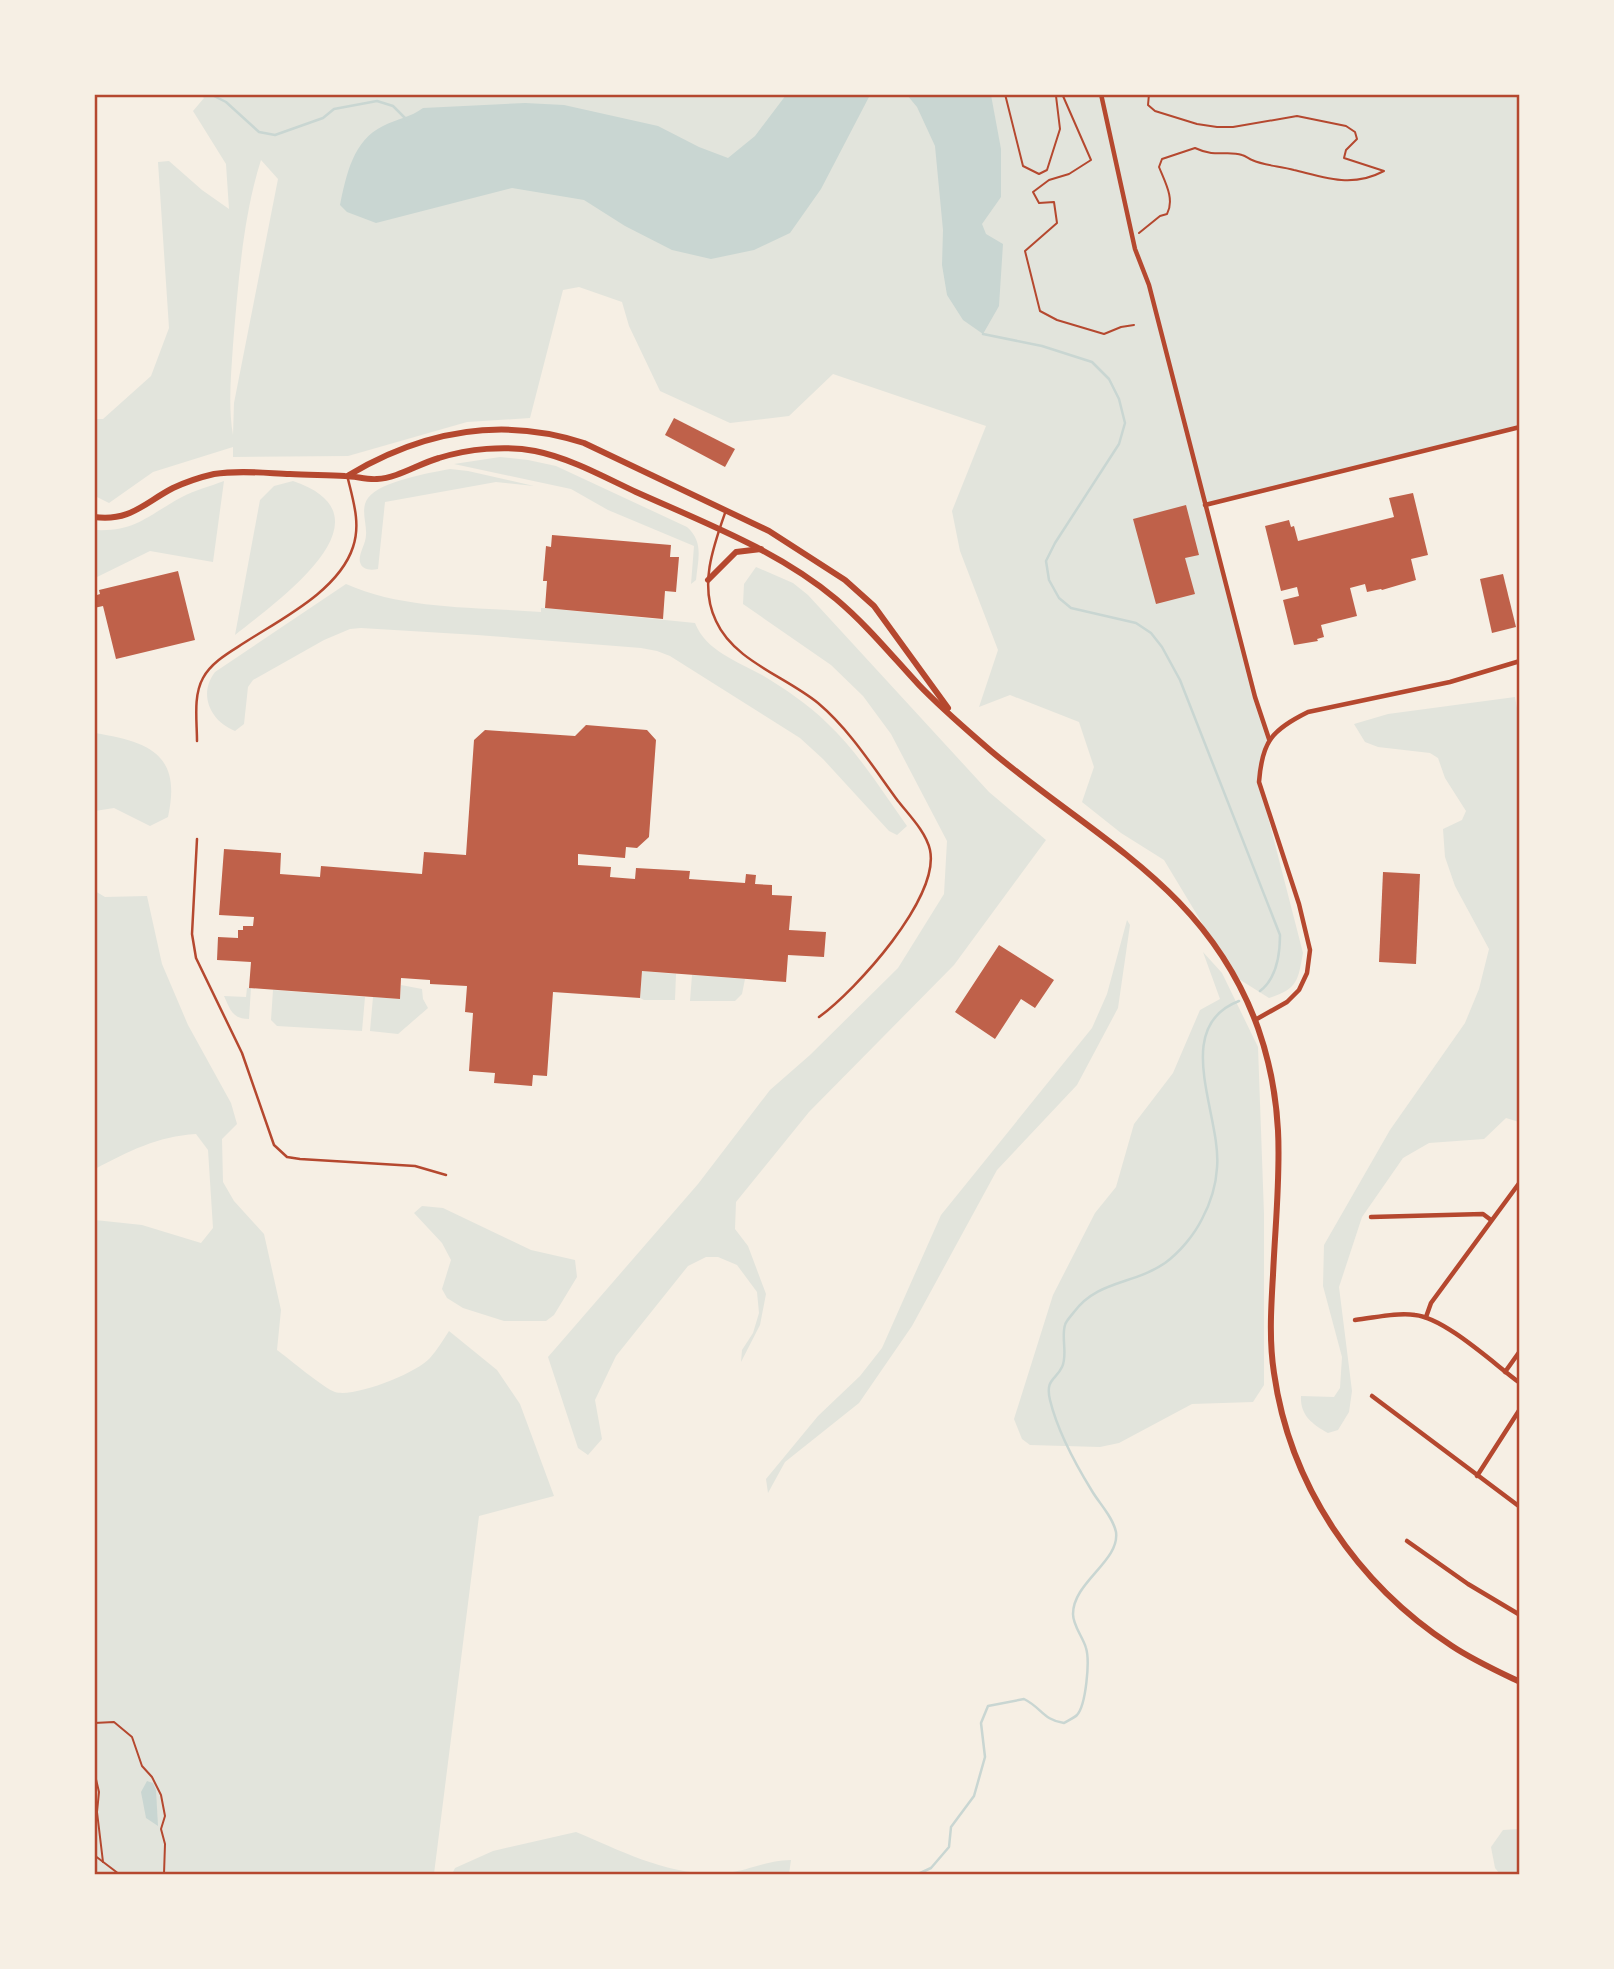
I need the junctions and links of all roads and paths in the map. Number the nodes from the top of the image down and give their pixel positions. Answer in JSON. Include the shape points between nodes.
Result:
{"nodes":[{"id":1,"x":1004,"y":94,"type":"edge"},
{"id":2,"x":1101,"y":94,"type":"edge"},
{"id":3,"x":1149,"y":94,"type":"edge"},
{"id":4,"x":1132,"y":238,"type":"junction"},
{"id":5,"x":1133,"y":325,"type":"dead end"},
{"id":6,"x":1520,"y":427,"type":"edge"},
{"id":7,"x":347,"y":476,"type":"junction"},
{"id":8,"x":1205,"y":505,"type":"junction"},
{"id":9,"x":726,"y":510,"type":"junction"},
{"id":10,"x":94,"y":517,"type":"edge"},
{"id":11,"x":719,"y":529,"type":"junction"},
{"id":12,"x":762,"y":549,"type":"junction"},
{"id":13,"x":708,"y":580,"type":"junction"},
{"id":14,"x":1520,"y":661,"type":"edge"},
{"id":15,"x":957,"y":721,"type":"junction"},
{"id":16,"x":1269,"y":739,"type":"junction"},
{"id":17,"x":197,"y":741,"type":"dead end"},
{"id":18,"x":197,"y":839,"type":"dead end"},
{"id":19,"x":819,"y":1017,"type":"dead end"},
{"id":20,"x":1255,"y":1020,"type":"junction"},
{"id":21,"x":446,"y":1175,"type":"dead end"},
{"id":22,"x":1520,"y":1182,"type":"edge"},
{"id":23,"x":1371,"y":1217,"type":"dead end"},
{"id":24,"x":1491,"y":1220,"type":"junction"},
{"id":25,"x":1426,"y":1317,"type":"junction"},
{"id":26,"x":1355,"y":1320,"type":"dead end"},
{"id":27,"x":1520,"y":1351,"type":"edge"},
{"id":28,"x":1504,"y":1372,"type":"junction"},
{"id":29,"x":1520,"y":1383,"type":"edge"},
{"id":30,"x":1372,"y":1396,"type":"dead end"},
{"id":31,"x":1520,"y":1409,"type":"edge"},
{"id":32,"x":1477,"y":1476,"type":"junction"},
{"id":33,"x":1520,"y":1507,"type":"edge"},
{"id":34,"x":1407,"y":1541,"type":"dead end"},
{"id":35,"x":1520,"y":1615,"type":"edge"},
{"id":36,"x":1520,"y":1682,"type":"edge"},
{"id":37,"x":94,"y":1723,"type":"edge"},
{"id":38,"x":94,"y":1747,"type":"edge"},
{"id":39,"x":94,"y":1855,"type":"edge"},
{"id":40,"x":103,"y":1862,"type":"junction"},
{"id":41,"x":119,"y":1874,"type":"edge"},
{"id":42,"x":164,"y":1874,"type":"edge"}],
"edges":[{"from":1,"to":5,"type":"path","via":[[1023,166],[1039,174],[1047,170],[1060,129],[1056,96],[1063,96],[1091,160],[1033,192],[1039,203],[1054,202],[1057,223],[1025,251],[1040,311],[1104,334]]},
{"from":2,"to":4,"type":"street"},
{"from":3,"to":4,"type":"path","via":[[1148,105],[1155,111],[1197,124],[1233,127],[1297,116],[1346,126],[1357,139],[1344,158],[1384,171],[1342,181],[1241,154],[1208,154],[1195,148],[1162,159],[1159,167],[1170,208],[1167,215]]},
{"from":4,"to":8,"type":"street","via":[[1149,285]]},
{"from":6,"to":8,"type":"street"},
{"from":7,"to":9,"type":"main road","via":[[367,464],[442,437],[520,428],[584,443]]},
{"from":7,"to":10,"type":"main road","via":[[210,475],[173,488],[125,516]]},
{"from":7,"to":11,"type":"main road","via":[[377,480],[441,457],[484,449],[536,451]]},
{"from":7,"to":17,"type":"lane","via":[[355,508],[353,547],[326,586],[228,653],[204,676],[198,689]]},
{"from":8,"to":16,"type":"street"},
{"from":9,"to":11,"type":"lane"},
{"from":9,"to":15,"type":"main road","via":[[804,552],[861,593]]},
{"from":11,"to":12,"type":"main road"},
{"from":11,"to":13,"type":"lane"},
{"from":12,"to":13,"type":"main road","via":[[736,552]]},
{"from":12,"to":15,"type":"main road","via":[[833,597]]},
{"from":13,"to":19,"type":"lane","via":[[708,600],[716,622],[731,643],[836,720],[929,848],[929,870],[921,892],[897,933],[866,975]]},
{"from":14,"to":16,"type":"street","via":[[1450,682],[1308,712]]},
{"from":15,"to":20,"type":"main road","via":[[1173,894],[1215,945]]},
{"from":16,"to":20,"type":"street","via":[[1259,782],[1299,904],[1310,960],[1299,990]]},
{"from":18,"to":21,"type":"lane","via":[[193,946],[242,1054],[274,1145],[287,1157],[415,1166]]},
{"from":20,"to":36,"type":"main road","via":[[1278,1108],[1280,1192],[1271,1341],[1279,1402],[1295,1455],[1333,1530],[1388,1596],[1455,1648]]},
{"from":22,"to":24,"type":"street"},
{"from":23,"to":24,"type":"street","via":[[1483,1214]]},
{"from":24,"to":25,"type":"street","via":[[1431,1303]]},
{"from":25,"to":26,"type":"street"},
{"from":25,"to":28,"type":"street"},
{"from":27,"to":28,"type":"street"},
{"from":28,"to":29,"type":"street"},
{"from":30,"to":32,"type":"street"},
{"from":31,"to":32,"type":"street"},
{"from":32,"to":33,"type":"street"},
{"from":34,"to":35,"type":"street"},
{"from":37,"to":42,"type":"path","via":[[114,1722],[132,1737],[142,1766],[162,1795]]},
{"from":38,"to":40,"type":"path"},
{"from":39,"to":40,"type":"path"},
{"from":40,"to":41,"type":"path"}]}
